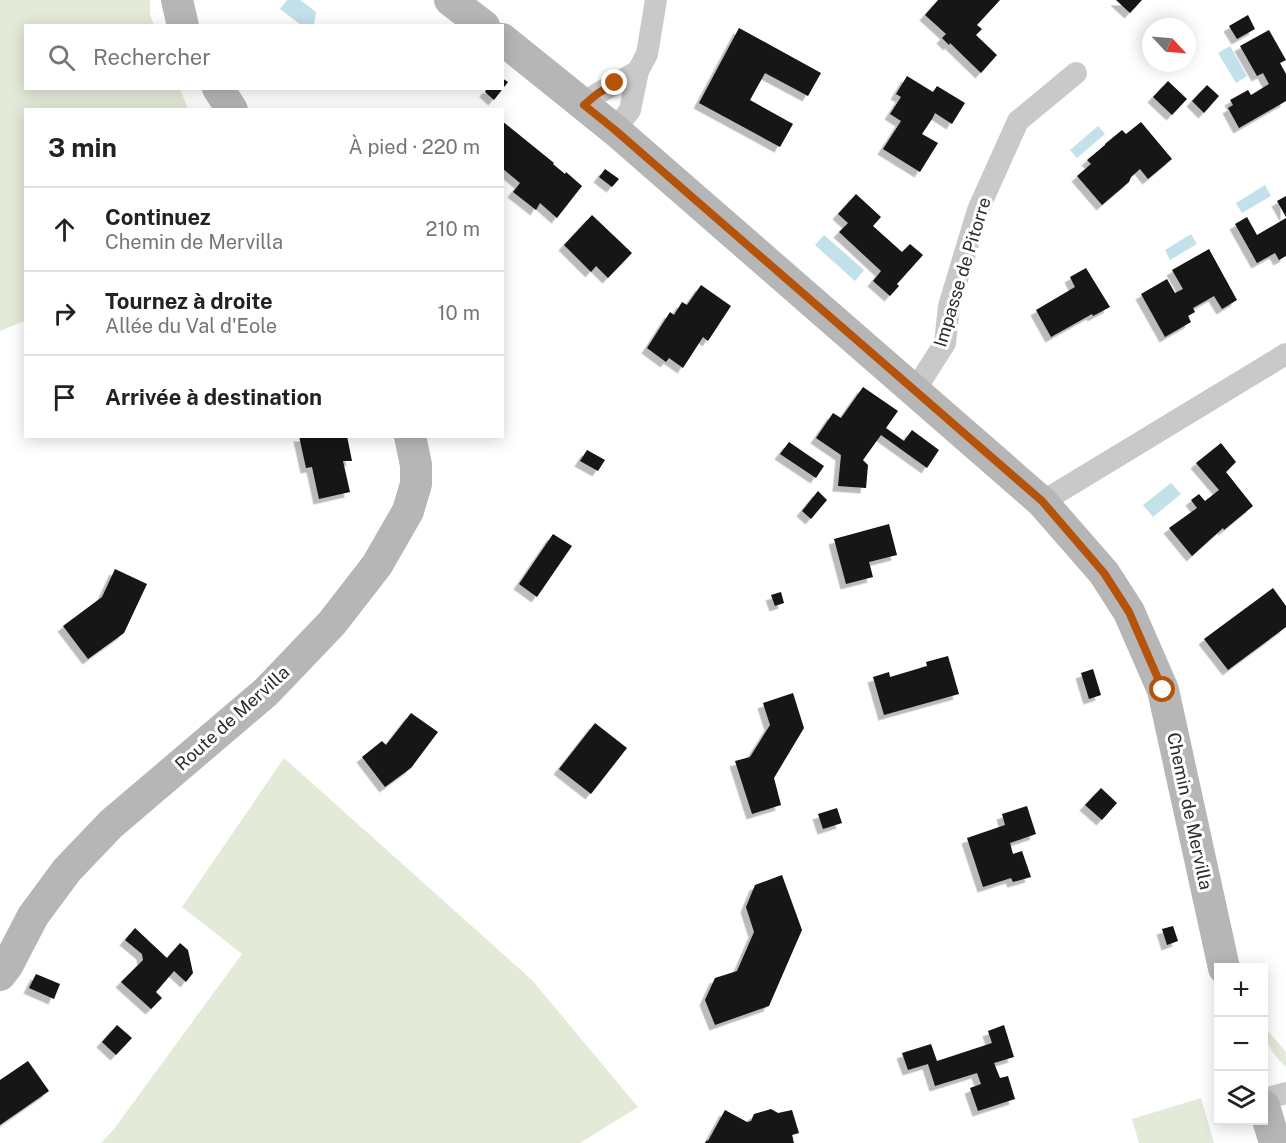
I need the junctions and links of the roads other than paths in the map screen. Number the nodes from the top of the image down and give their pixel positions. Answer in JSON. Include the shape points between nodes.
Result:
{"nodes":[{"id":1,"x":177,"y":0,"type":"edge"},
{"id":2,"x":450,"y":0,"type":"edge"},
{"id":3,"x":656,"y":0,"type":"edge"},
{"id":4,"x":183,"y":24,"type":"edge"},
{"id":5,"x":481,"y":24,"type":"edge"},
{"id":6,"x":504,"y":41,"type":"edge"},
{"id":7,"x":638,"y":71,"type":"junction"},
{"id":8,"x":1076,"y":73,"type":"dead end"},
{"id":9,"x":219,"y":90,"type":"edge"},
{"id":10,"x":584,"y":105,"type":"junction"},
{"id":11,"x":231,"y":108,"type":"edge"},
{"id":12,"x":615,"y":130,"type":"junction"},
{"id":13,"x":1286,"y":354,"type":"edge"},
{"id":14,"x":915,"y":390,"type":"junction"},
{"id":15,"x":411,"y":438,"type":"edge"},
{"id":16,"x":1042,"y":501,"type":"junction"},
{"id":17,"x":1223,"y":963,"type":"edge"},
{"id":18,"x":0,"y":975,"type":"edge"},
{"id":19,"x":1286,"y":1093,"type":"edge"},
{"id":20,"x":1268,"y":1098,"type":"edge"},
{"id":21,"x":1268,"y":1121,"type":"edge"},
{"id":22,"x":1275,"y":1143,"type":"edge"}],
"edges":[{"from":1,"to":4,"type":"street"},
{"from":2,"to":5,"type":"street"},
{"from":3,"to":7,"type":"street","via":[[647,54]]},
{"from":6,"to":10,"type":"street","name":"Chemin de Mervilla"},
{"from":7,"to":10,"type":"street"},
{"from":7,"to":12,"type":"street","via":[[630,110]]},
{"from":8,"to":14,"type":"street","name":"Impasse de Pitorre","via":[[1018,121],[978,210],[949,306],[945,343]]},
{"from":9,"to":11,"type":"street"},
{"from":10,"to":12,"type":"street","name":"Chemin de Mervilla"},
{"from":12,"to":14,"type":"street","name":"Chemin de Mervilla"},
{"from":13,"to":16,"type":"street"},
{"from":14,"to":16,"type":"street","name":"Chemin de Mervilla"},
{"from":15,"to":18,"type":"street","name":"Route de Mervilla","via":[[416,484],[408,511],[377,564],[332,623],[266,692],[111,824],[66,870],[33,916]]},
{"from":16,"to":17,"type":"street","name":"Chemin de Mervilla","via":[[1104,573],[1129,612],[1163,690]]},
{"from":19,"to":20,"type":"street"},
{"from":21,"to":22,"type":"street"}]}
